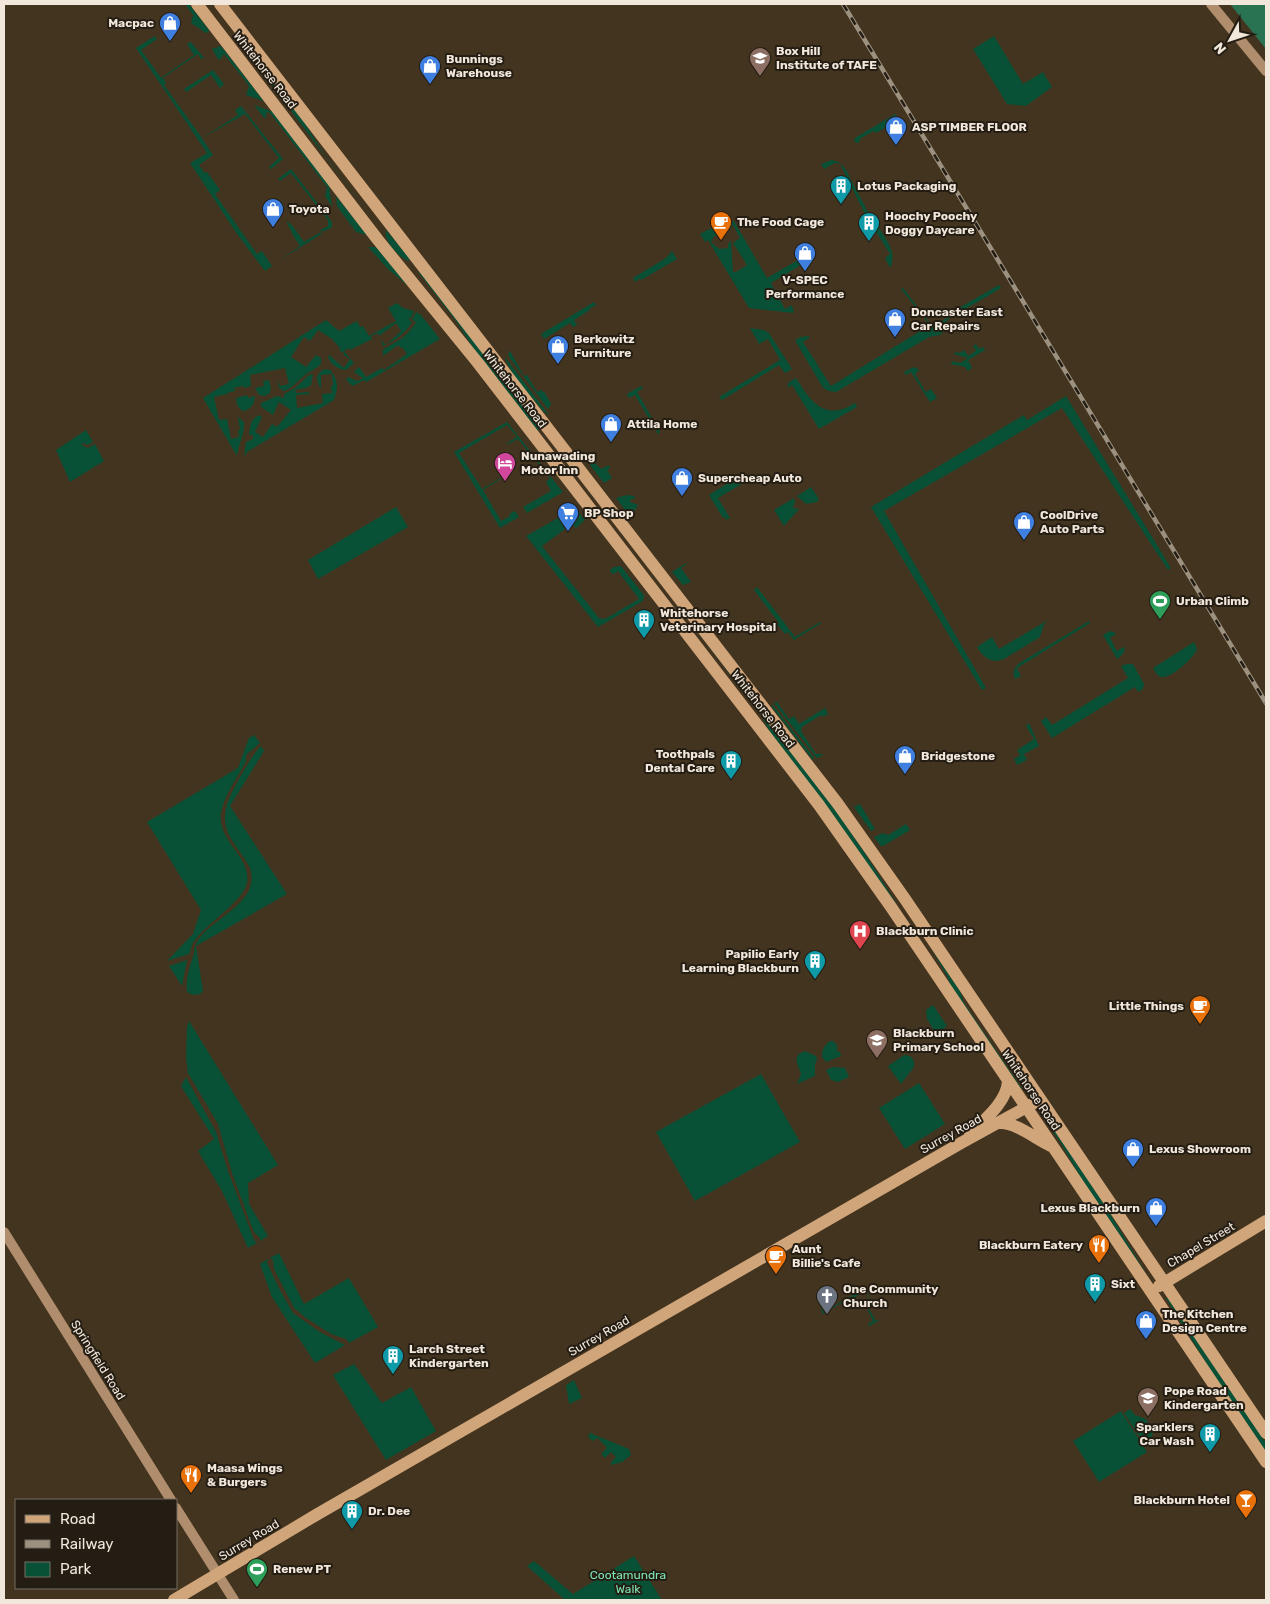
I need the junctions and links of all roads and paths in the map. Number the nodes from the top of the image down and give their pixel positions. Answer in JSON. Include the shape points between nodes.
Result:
{"nodes":[{"id":1,"x":196,"y":4,"type":"edge"},
{"id":2,"x":220,"y":4,"type":"edge"},
{"id":3,"x":1211,"y":4,"type":"edge"},
{"id":4,"x":1266,"y":71,"type":"edge"},
{"id":5,"x":385,"y":219,"type":"junction"},
{"id":6,"x":378,"y":240,"type":"junction"},
{"id":7,"x":904,"y":899,"type":"junction"},
{"id":8,"x":891,"y":907,"type":"junction"},
{"id":9,"x":932,"y":940,"type":"junction"},
{"id":10,"x":927,"y":960,"type":"junction"},
{"id":11,"x":1008,"y":1080,"type":"junction"},
{"id":12,"x":1040,"y":1100,"type":"junction"},
{"id":13,"x":1026,"y":1108,"type":"junction"},
{"id":14,"x":1000,"y":1123,"type":"junction"},
{"id":15,"x":961,"y":1143,"type":"junction"},
{"id":16,"x":1053,"y":1147,"type":"junction"},
{"id":17,"x":1266,"y":1221,"type":"edge"},
{"id":18,"x":4,"y":1232,"type":"edge"},
{"id":19,"x":1164,"y":1283,"type":"junction"},
{"id":20,"x":1151,"y":1292,"type":"junction"},
{"id":21,"x":1266,"y":1433,"type":"edge"},
{"id":22,"x":1266,"y":1462,"type":"edge"},
{"id":23,"x":170,"y":1499,"type":"edge"},
{"id":24,"x":178,"y":1511,"type":"edge"},
{"id":25,"x":218,"y":1574,"type":"junction"},
{"id":26,"x":174,"y":1600,"type":"edge"},
{"id":27,"x":234,"y":1600,"type":"edge"}],
"edges":[{"from":1,"to":6,"type":"main road","name":"Whitehorse Road"},
{"from":2,"to":5,"type":"main road","name":"Whitehorse Road"},
{"from":3,"to":4,"type":"main road"},
{"from":5,"to":6,"type":"main road"},
{"from":5,"to":7,"type":"main road","name":"Whitehorse Road","via":[[832,796]]},
{"from":6,"to":8,"type":"main road","name":"Whitehorse Road","via":[[478,363],[745,708]]},
{"from":7,"to":8,"type":"main road","via":[[900,908]]},
{"from":7,"to":9,"type":"main road","name":"Whitehorse Road"},
{"from":8,"to":10,"type":"main road","name":"Whitehorse Road"},
{"from":9,"to":10,"type":"main road","via":[[925,945]]},
{"from":9,"to":12,"type":"main road","name":"Whitehorse Road"},
{"from":10,"to":11,"type":"main road","name":"Whitehorse Road"},
{"from":11,"to":13,"type":"main road","name":"Whitehorse Road"},
{"from":11,"to":15,"type":"main road","via":[[1003,1098]]},
{"from":12,"to":13,"type":"main road","name":"Surrey Road"},
{"from":12,"to":19,"type":"main road","name":"Whitehorse Road"},
{"from":13,"to":14,"type":"main road","name":"Surrey Road"},
{"from":13,"to":16,"type":"main road","name":"Whitehorse Road"},
{"from":14,"to":15,"type":"main road","name":"Surrey Road"},
{"from":14,"to":16,"type":"main road","via":[[1015,1126]]},
{"from":15,"to":25,"type":"main road","name":"Surrey Road"},
{"from":16,"to":20,"type":"main road","name":"Whitehorse Road"},
{"from":17,"to":19,"type":"main road","name":"Chapel Street"},
{"from":18,"to":23,"type":"main road","name":"Springfield Road"},
{"from":19,"to":20,"type":"main road","name":"Chapel Street"},
{"from":19,"to":21,"type":"main road","name":"Whitehorse Road"},
{"from":20,"to":22,"type":"main road","name":"Whitehorse Road"},
{"from":24,"to":25,"type":"main road"},
{"from":25,"to":26,"type":"main road","name":"Surrey Road"},
{"from":25,"to":27,"type":"main road"}]}
